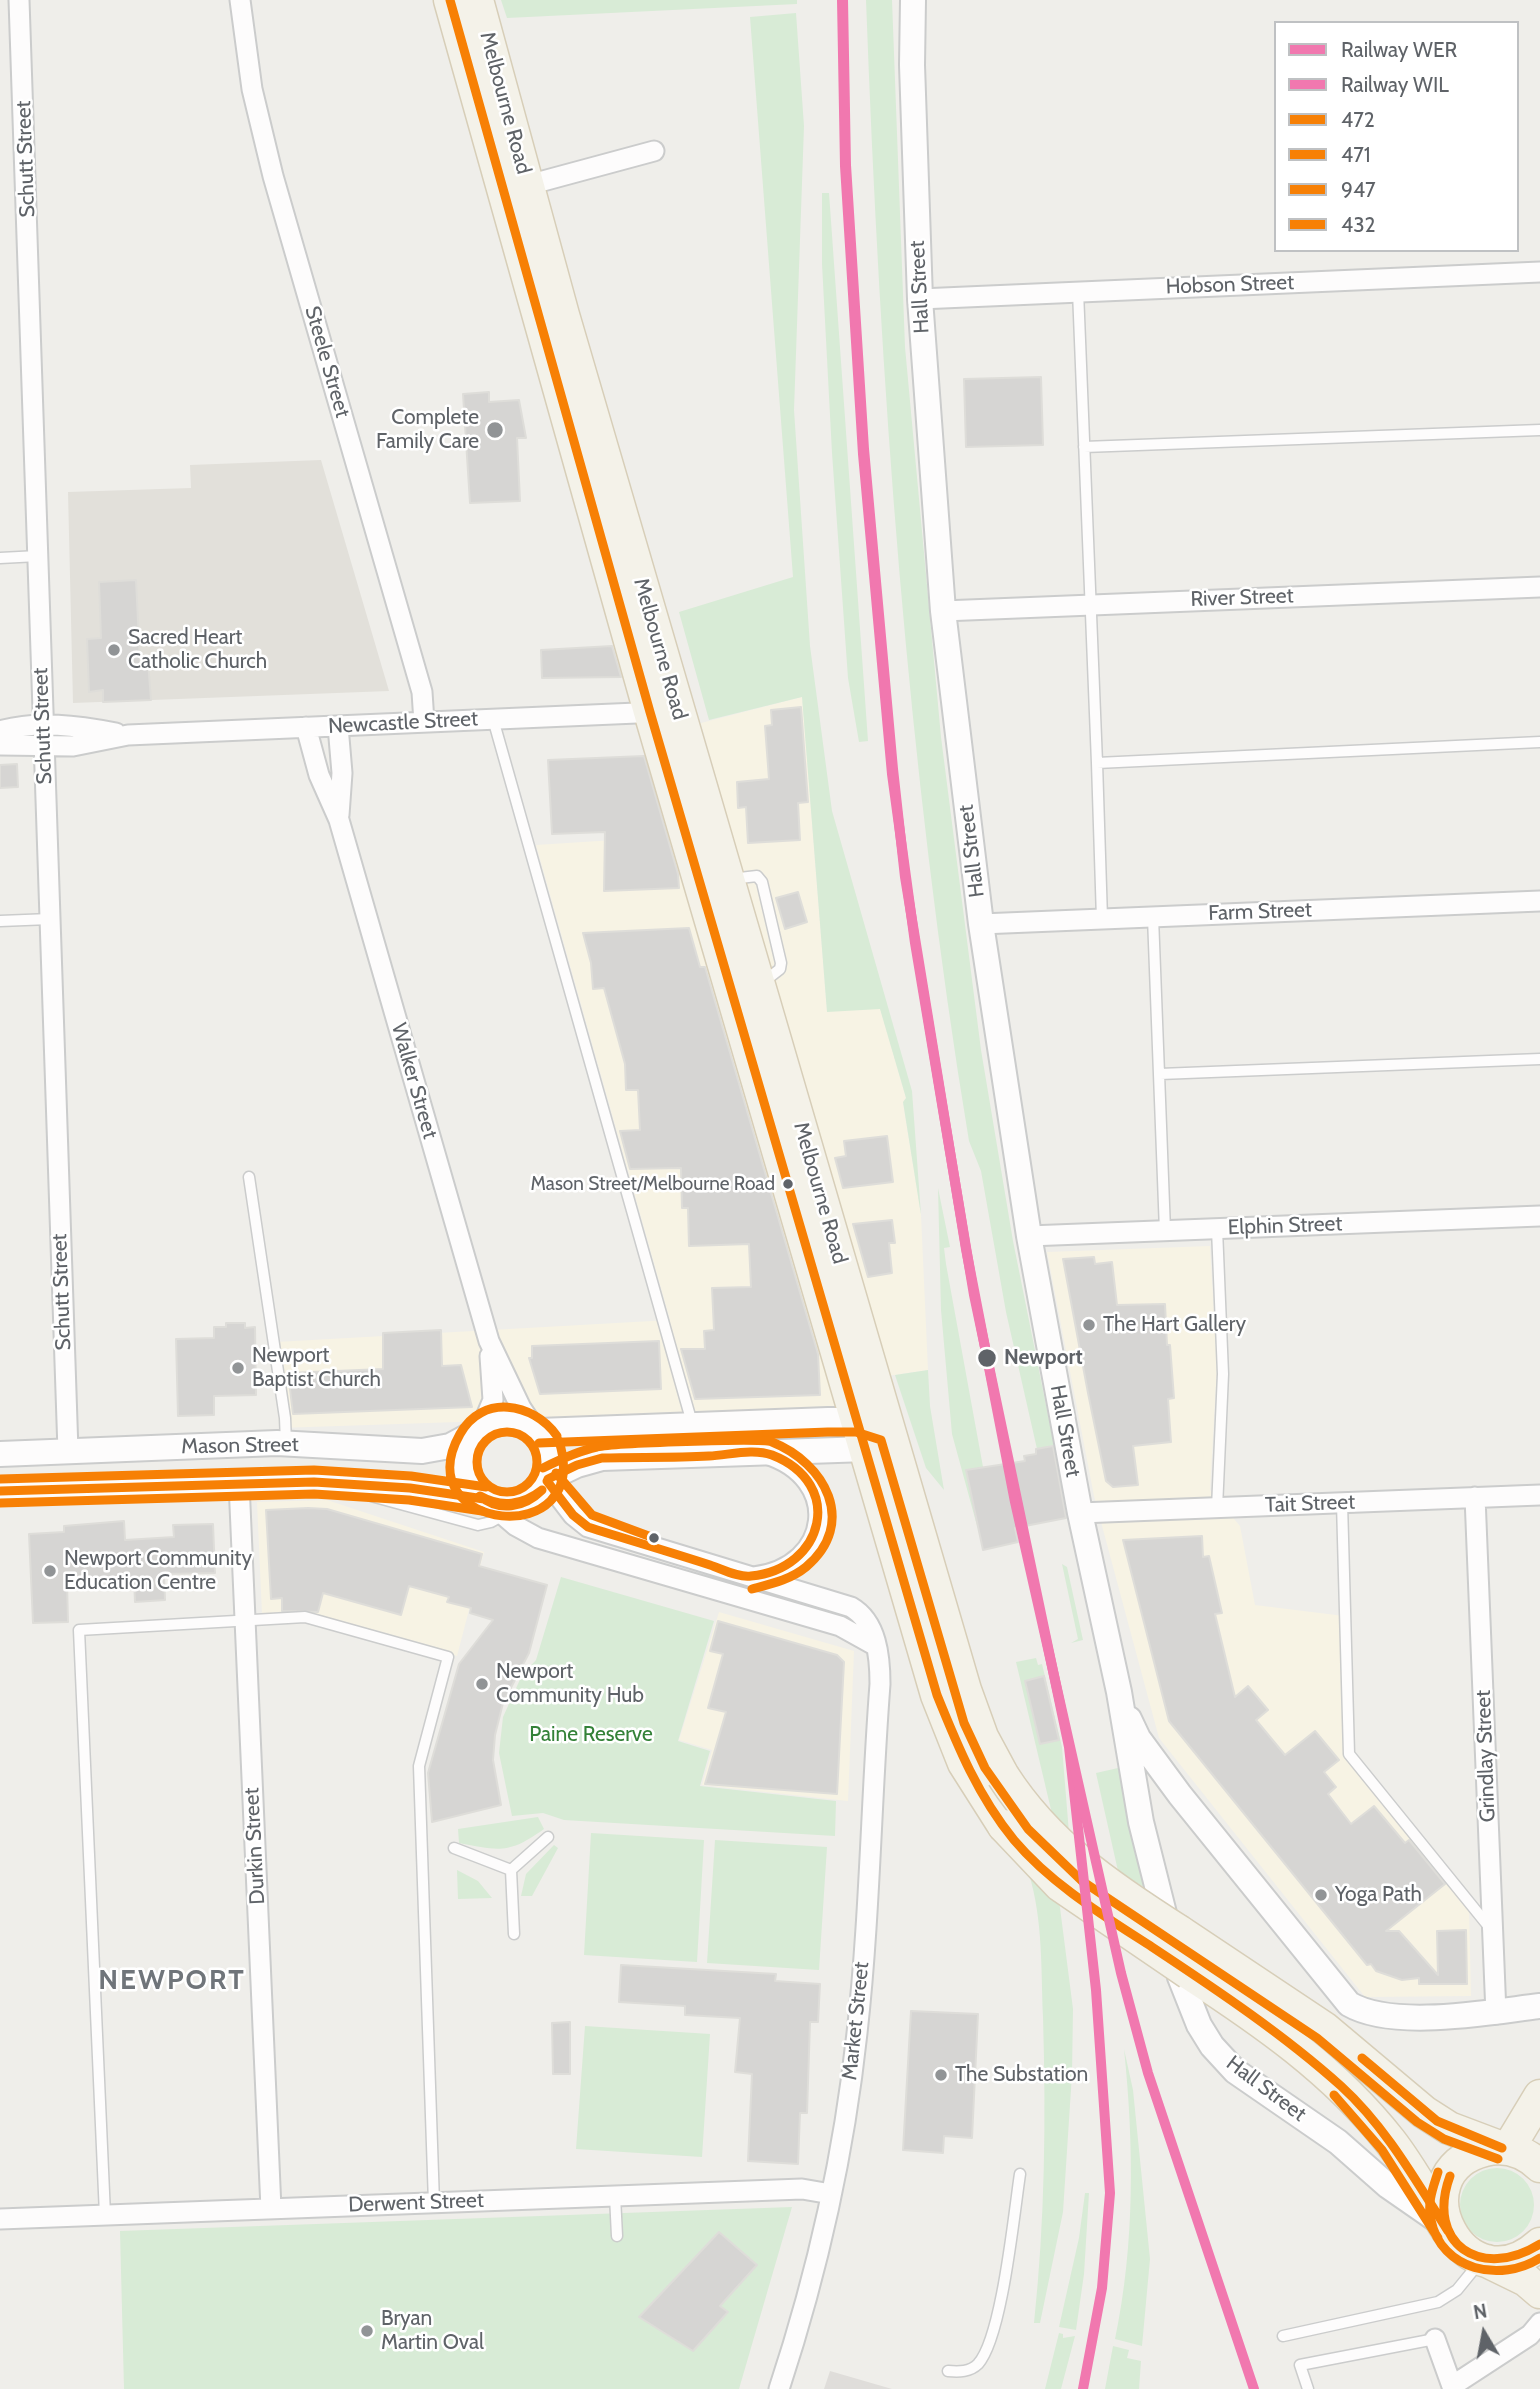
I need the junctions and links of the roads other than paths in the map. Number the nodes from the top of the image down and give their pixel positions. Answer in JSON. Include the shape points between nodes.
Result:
{"nodes":[{"id":1,"x":19,"y":0,"type":"edge"},
{"id":2,"x":240,"y":0,"type":"edge"},
{"id":3,"x":450,"y":0,"type":"edge"},
{"id":4,"x":477,"y":0,"type":"edge"},
{"id":5,"x":913,"y":0,"type":"edge"},
{"id":6,"x":654,"y":151,"type":"dead end"},
{"id":7,"x":516,"y":188,"type":"junction"},
{"id":8,"x":1540,"y":272,"type":"edge"},
{"id":9,"x":1078,"y":291,"type":"junction"},
{"id":10,"x":920,"y":299,"type":"junction"},
{"id":11,"x":1540,"y":430,"type":"edge"},
{"id":12,"x":1084,"y":447,"type":"junction"},
{"id":13,"x":38,"y":556,"type":"junction"},
{"id":14,"x":0,"y":558,"type":"edge"},
{"id":15,"x":1540,"y":587,"type":"edge"},
{"id":16,"x":1089,"y":604,"type":"junction"},
{"id":17,"x":943,"y":611,"type":"junction"},
{"id":18,"x":664,"y":711,"type":"junction"},
{"id":19,"x":493,"y":719,"type":"junction"},
{"id":20,"x":424,"y":722,"type":"junction"},
{"id":21,"x":43,"y":726,"type":"junction"},
{"id":22,"x":338,"y":726,"type":"junction"},
{"id":23,"x":306,"y":727,"type":"junction"},
{"id":24,"x":0,"y":731,"type":"edge"},
{"id":25,"x":128,"y":734,"type":"junction"},
{"id":26,"x":1540,"y":743,"type":"edge"},
{"id":27,"x":0,"y":745,"type":"edge"},
{"id":28,"x":44,"y":747,"type":"junction"},
{"id":29,"x":1097,"y":763,"type":"junction"},
{"id":30,"x":339,"y":820,"type":"junction"},
{"id":31,"x":714,"y":883,"type":"junction"},
{"id":32,"x":1540,"y":901,"type":"edge"},
{"id":33,"x":1153,"y":916,"type":"junction"},
{"id":34,"x":50,"y":919,"type":"junction"},
{"id":35,"x":1102,"y":919,"type":"junction"},
{"id":36,"x":0,"y":920,"type":"edge"},
{"id":37,"x":981,"y":924,"type":"junction"},
{"id":38,"x":1540,"y":1059,"type":"edge"},
{"id":39,"x":1160,"y":1074,"type":"junction"},
{"id":40,"x":249,"y":1177,"type":"dead end"},
{"id":41,"x":1540,"y":1216,"type":"edge"},
{"id":42,"x":1217,"y":1229,"type":"junction"},
{"id":43,"x":1165,"y":1231,"type":"junction"},
{"id":44,"x":1029,"y":1236,"type":"junction"},
{"id":45,"x":489,"y":1341,"type":"junction"},
{"id":46,"x":693,"y":1427,"type":"junction"},
{"id":47,"x":479,"y":1429,"type":"junction"},
{"id":48,"x":536,"y":1429,"type":"junction"},
{"id":49,"x":872,"y":1433,"type":"junction"},
{"id":50,"x":286,"y":1443,"type":"junction"},
{"id":51,"x":68,"y":1451,"type":"junction"},
{"id":52,"x":766,"y":1453,"type":"junction"},
{"id":53,"x":0,"y":1454,"type":"edge"},
{"id":54,"x":548,"y":1480,"type":"junction"},
{"id":55,"x":239,"y":1483,"type":"junction"},
{"id":56,"x":0,"y":1491,"type":"edge"},
{"id":57,"x":1540,"y":1495,"type":"edge"},
{"id":58,"x":1475,"y":1497,"type":"junction"},
{"id":59,"x":1342,"y":1503,"type":"junction"},
{"id":60,"x":499,"y":1505,"type":"junction"},
{"id":61,"x":1217,"y":1508,"type":"junction"},
{"id":62,"x":1080,"y":1513,"type":"junction"},
{"id":63,"x":750,"y":1577,"type":"junction"},
{"id":64,"x":244,"y":1620,"type":"junction"},
{"id":65,"x":876,"y":1646,"type":"junction"},
{"id":66,"x":1119,"y":1692,"type":"junction"},
{"id":67,"x":1185,"y":1802,"type":"junction"},
{"id":68,"x":1141,"y":1822,"type":"junction"},
{"id":69,"x":548,"y":1838,"type":"dead end"},
{"id":70,"x":454,"y":1848,"type":"dead end"},
{"id":71,"x":511,"y":1870,"type":"junction"},
{"id":72,"x":1493,"y":1930,"type":"junction"},
{"id":73,"x":514,"y":1934,"type":"dead end"},
{"id":74,"x":1540,"y":2007,"type":"edge"},
{"id":75,"x":1496,"y":2014,"type":"junction"},
{"id":76,"x":1540,"y":2025,"type":"edge"},
{"id":77,"x":1540,"y":2096,"type":"edge"},
{"id":78,"x":1505,"y":2149,"type":"junction"},
{"id":79,"x":1540,"y":2166,"type":"edge"},
{"id":80,"x":1020,"y":2174,"type":"dead end"},
{"id":81,"x":831,"y":2194,"type":"junction"},
{"id":82,"x":615,"y":2196,"type":"junction"},
{"id":83,"x":434,"y":2203,"type":"junction"},
{"id":84,"x":271,"y":2209,"type":"junction"},
{"id":85,"x":105,"y":2215,"type":"junction"},
{"id":86,"x":0,"y":2219,"type":"edge"},
{"id":87,"x":1447,"y":2229,"type":"junction"},
{"id":88,"x":617,"y":2236,"type":"dead end"},
{"id":89,"x":1540,"y":2244,"type":"edge"},
{"id":90,"x":1484,"y":2260,"type":"junction"},
{"id":91,"x":1540,"y":2292,"type":"edge"},
{"id":92,"x":1540,"y":2323,"type":"edge"},
{"id":93,"x":1283,"y":2336,"type":"dead end"},
{"id":94,"x":1435,"y":2339,"type":"joint"},
{"id":95,"x":948,"y":2371,"type":"dead end"},
{"id":96,"x":1452,"y":2388,"type":"edge"},
{"id":97,"x":779,"y":2389,"type":"edge"},
{"id":98,"x":1308,"y":2389,"type":"edge"}],
"edges":[{"from":1,"to":13,"type":"street","name":"Schutt Street"},
{"from":2,"to":20,"type":"street","name":"Steele Street","via":[[252,89],[274,176],[422,692]]},
{"from":3,"to":7,"type":"main road","name":"Melbourne Road"},
{"from":4,"to":7,"type":"main road","name":"Melbourne Road"},
{"from":5,"to":10,"type":"street","name":"Hall Street"},
{"from":6,"to":7,"type":"street"},
{"from":7,"to":18,"type":"main road","name":"Melbourne Road"},
{"from":8,"to":9,"type":"street","name":"Hobson Street"},
{"from":9,"to":10,"type":"street","name":"Hobson Street"},
{"from":9,"to":12,"type":"lane"},
{"from":10,"to":17,"type":"street","name":"Hall Street"},
{"from":11,"to":12,"type":"lane"},
{"from":12,"to":16,"type":"lane"},
{"from":13,"to":14,"type":"lane"},
{"from":13,"to":21,"type":"street","name":"Schutt Street"},
{"from":15,"to":16,"type":"street","name":"River Street"},
{"from":16,"to":17,"type":"street","name":"River Street"},
{"from":16,"to":29,"type":"lane"},
{"from":17,"to":37,"type":"street","name":"Hall Street"},
{"from":18,"to":19,"type":"street","name":"Newcastle Street"},
{"from":18,"to":31,"type":"main road","name":"Melbourne Road"},
{"from":19,"to":20,"type":"street","name":"Newcastle Street"},
{"from":19,"to":46,"type":"lane"},
{"from":20,"to":22,"type":"street","name":"Newcastle Street"},
{"from":21,"to":24,"type":"street","name":"Newcastle Street"},
{"from":21,"to":25,"type":"street","name":"Newcastle Street","via":[[72,725]]},
{"from":21,"to":28,"type":"street","name":"Schutt Street"},
{"from":22,"to":23,"type":"street","name":"Newcastle Street"},
{"from":22,"to":30,"type":"street","name":"Walker Street"},
{"from":23,"to":25,"type":"street","name":"Newcastle Street"},
{"from":23,"to":30,"type":"street","name":"Walker Street","via":[[319,775]]},
{"from":25,"to":28,"type":"street","name":"Newcastle Street"},
{"from":26,"to":29,"type":"lane"},
{"from":27,"to":28,"type":"street","name":"Newcastle Street"},
{"from":28,"to":34,"type":"street","name":"Schutt Street"},
{"from":29,"to":35,"type":"lane"},
{"from":30,"to":45,"type":"street","name":"Walker Street"},
{"from":31,"to":49,"type":"main road","name":"Melbourne Road"},
{"from":31,"to":49,"type":"main road","name":"Melbourne Road","via":[[759,984]]},
{"from":32,"to":33,"type":"street","name":"Farm Street"},
{"from":33,"to":35,"type":"street","name":"Farm Street"},
{"from":33,"to":39,"type":"lane"},
{"from":34,"to":36,"type":"lane"},
{"from":34,"to":51,"type":"street","name":"Schutt Street"},
{"from":35,"to":37,"type":"street","name":"Farm Street"},
{"from":37,"to":44,"type":"street","name":"Hall Street"},
{"from":38,"to":39,"type":"lane"},
{"from":39,"to":43,"type":"lane"},
{"from":40,"to":50,"type":"lane"},
{"from":41,"to":42,"type":"street","name":"Elphin Street"},
{"from":42,"to":43,"type":"street","name":"Elphin Street"},
{"from":42,"to":61,"type":"lane","via":[[1223,1374]]},
{"from":43,"to":44,"type":"street","name":"Elphin Street"},
{"from":44,"to":62,"type":"street","name":"Hall Street"},
{"from":45,"to":47,"type":"street","name":"Walker Street","via":[[493,1400]]},
{"from":45,"to":48,"type":"street","name":"Walker Street","via":[[520,1408]]},
{"from":46,"to":48,"type":"street"},
{"from":46,"to":49,"type":"street"},
{"from":47,"to":48,"type":"street","via":[[507,1418]]},
{"from":47,"to":50,"type":"street","name":"Mason Street","via":[[458,1443],[431,1450]]},
{"from":47,"to":60,"type":"street","via":[[465,1450],[463,1464],[469,1484]]},
{"from":48,"to":54,"type":"street","via":[[550,1450]]},
{"from":49,"to":52,"type":"street"},
{"from":49,"to":78,"type":"main road","name":"Melbourne Road","bridge":true,"via":[[971,1709],[1003,1776],[1026,1809],[1070,1856],[1101,1880],[1324,2028],[1424,2112]]},
{"from":49,"to":87,"type":"main road","name":"Melbourne Road","bridge":true,"via":[[945,1718],[964,1763],[1004,1826],[1060,1885],[1255,2016],[1342,2087],[1392,2143]]},
{"from":50,"to":51,"type":"street","name":"Mason Street"},
{"from":51,"to":53,"type":"street","name":"Mason Street"},
{"from":52,"to":54,"type":"street","via":[[602,1458]]},
{"from":52,"to":63,"type":"street","via":[[793,1466],[809,1482],[817,1500],[819,1523],[812,1544],[795,1563],[772,1574]]},
{"from":54,"to":60,"type":"street","via":[[537,1495]]},
{"from":54,"to":63,"type":"street","name":"Market Street","via":[[577,1519],[593,1530]]},
{"from":55,"to":56,"type":"street","name":"Mason Street"},
{"from":55,"to":60,"type":"street","name":"Mason Street","via":[[314,1482],[437,1491]]},
{"from":55,"to":64,"type":"street","name":"Durkin Street"},
{"from":57,"to":58,"type":"street","name":"Tait Street"},
{"from":58,"to":59,"type":"street","name":"Tait Street"},
{"from":58,"to":72,"type":"street","name":"Grindlay Street"},
{"from":59,"to":61,"type":"street","name":"Tait Street"},
{"from":59,"to":72,"type":"lane","via":[[1349,1754]]},
{"from":60,"to":65,"type":"street","via":[[531,1536],[840,1626]]},
{"from":61,"to":62,"type":"street","name":"Tait Street"},
{"from":62,"to":66,"type":"street","name":"Hall Street"},
{"from":63,"to":65,"type":"street","name":"Market Street","via":[[851,1607],[866,1620]]},
{"from":64,"to":83,"type":"lane","via":[[305,1617],[448,1657],[419,1766]]},
{"from":64,"to":84,"type":"street","name":"Durkin Street"},
{"from":64,"to":85,"type":"lane","via":[[79,1630]]},
{"from":65,"to":81,"type":"street","name":"Market Street","via":[[880,1684],[858,2021]]},
{"from":66,"to":67,"type":"street","name":"Hall Street","via":[[1138,1738]]},
{"from":66,"to":68,"type":"street","name":"Hall Street"},
{"from":67,"to":68,"type":"street","via":[[1171,1796],[1157,1798]]},
{"from":67,"to":75,"type":"street","name":"Hall Street","via":[[1349,2004],[1384,2015]]},
{"from":68,"to":87,"type":"street","name":"Hall Street","via":[[1180,1977],[1212,2046],[1235,2071],[1338,2142]]},
{"from":69,"to":71,"type":"lane"},
{"from":70,"to":71,"type":"lane"},
{"from":71,"to":73,"type":"lane"},
{"from":72,"to":75,"type":"street","name":"Grindlay Street"},
{"from":74,"to":75,"type":"street","name":"Hall Street"},
{"from":75,"to":76,"type":"street","name":"Hall Street"},
{"from":77,"to":78,"type":"main road"},
{"from":78,"to":79,"type":"main road","name":"Melbourne Road","via":[[1522,2153]]},
{"from":78,"to":87,"type":"main road","via":[[1474,2154],[1451,2174],[1442,2202]]},
{"from":80,"to":95,"type":"lane","via":[[1003,2290],[988,2344],[977,2365]]},
{"from":81,"to":82,"type":"street","name":"Derwent Street","via":[[802,2189]]},
{"from":81,"to":97,"type":"street","name":"Market Street","via":[[800,2327]]},
{"from":82,"to":83,"type":"street","name":"Derwent Street"},
{"from":82,"to":88,"type":"lane"},
{"from":83,"to":84,"type":"street","name":"Derwent Street"},
{"from":84,"to":85,"type":"street","name":"Derwent Street"},
{"from":85,"to":86,"type":"street","name":"Derwent Street"},
{"from":87,"to":90,"type":"main road","name":"Melbourne Road","via":[[1462,2248]]},
{"from":89,"to":90,"type":"main road","via":[[1515,2260]]},
{"from":90,"to":91,"type":"main road"},
{"from":90,"to":93,"type":"lane","via":[[1457,2290],[1438,2302]]},
{"from":92,"to":96,"type":"street","via":[[1530,2335]]},
{"from":94,"to":96,"type":"street"},
{"from":94,"to":98,"type":"lane","via":[[1300,2365]]}]}
